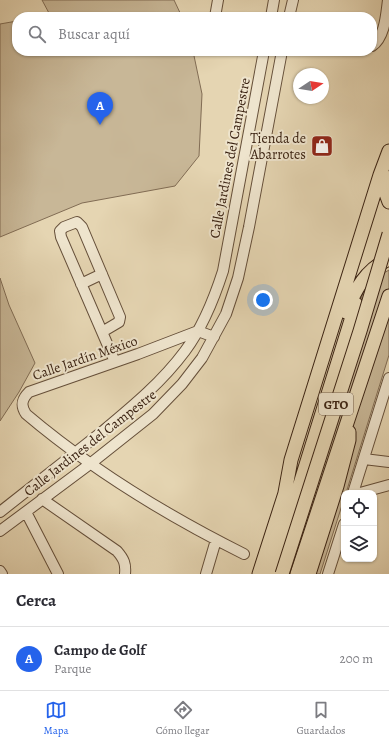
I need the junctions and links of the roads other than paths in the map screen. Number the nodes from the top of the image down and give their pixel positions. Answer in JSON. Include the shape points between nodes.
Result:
{"nodes":[{"id":1,"x":218,"y":0,"type":"edge"},
{"id":2,"x":274,"y":0,"type":"edge"},
{"id":3,"x":293,"y":0,"type":"edge"},
{"id":4,"x":388,"y":0,"type":"edge"},
{"id":5,"x":216,"y":12,"type":"edge"},
{"id":6,"x":272,"y":12,"type":"edge"},
{"id":7,"x":290,"y":12,"type":"edge"},
{"id":8,"x":377,"y":40,"type":"edge"},
{"id":9,"x":263,"y":56,"type":"edge"},
{"id":10,"x":281,"y":56,"type":"edge"},
{"id":11,"x":387,"y":157,"type":"edge"},
{"id":12,"x":389,"y":202,"type":"edge"},
{"id":13,"x":389,"y":234,"type":"edge"},
{"id":14,"x":389,"y":259,"type":"edge"},
{"id":15,"x":102,"y":274,"type":"junction"},
{"id":16,"x":363,"y":279,"type":"junction"},
{"id":17,"x":81,"y":284,"type":"junction"},
{"id":18,"x":389,"y":296,"type":"edge"},
{"id":19,"x":198,"y":331,"type":"junction"},
{"id":20,"x":102,"y":332,"type":"junction"},
{"id":21,"x":214,"y":337,"type":"junction"},
{"id":22,"x":115,"y":362,"type":"junction"},
{"id":23,"x":389,"y":378,"type":"edge"},
{"id":24,"x":348,"y":420,"type":"junction"},
{"id":25,"x":75,"y":453,"type":"junction"},
{"id":26,"x":364,"y":459,"type":"junction"},
{"id":27,"x":389,"y":462,"type":"edge"},
{"id":28,"x":90,"y":464,"type":"junction"},
{"id":29,"x":389,"y":485,"type":"edge"},
{"id":30,"x":355,"y":490,"type":"edge"},
{"id":31,"x":371,"y":490,"type":"edge"},
{"id":32,"x":284,"y":498,"type":"junction"},
{"id":33,"x":42,"y":499,"type":"junction"},
{"id":34,"x":0,"y":512,"type":"edge"},
{"id":35,"x":26,"y":512,"type":"junction"},
{"id":36,"x":343,"y":526,"type":"edge"},
{"id":37,"x":0,"y":531,"type":"edge"},
{"id":38,"x":216,"y":540,"type":"junction"},
{"id":39,"x":244,"y":554,"type":"dead end"},
{"id":40,"x":0,"y":571,"type":"edge"},
{"id":41,"x":2,"y":574,"type":"edge"},
{"id":42,"x":58,"y":574,"type":"edge"},
{"id":43,"x":125,"y":574,"type":"edge"},
{"id":44,"x":206,"y":574,"type":"edge"},
{"id":45,"x":259,"y":574,"type":"edge"},
{"id":46,"x":272,"y":574,"type":"edge"},
{"id":47,"x":282,"y":574,"type":"edge"},
{"id":48,"x":297,"y":574,"type":"edge"},
{"id":49,"x":309,"y":574,"type":"edge"},
{"id":50,"x":328,"y":574,"type":"edge"}],
"edges":[{"from":1,"to":5,"type":"street"},
{"from":2,"to":6,"type":"street"},
{"from":3,"to":7,"type":"street"},
{"from":4,"to":8,"type":"street","via":[[380,37]]},
{"from":9,"to":19,"type":"street","name":"Calle Jardines del Campestre","via":[[223,271]]},
{"from":10,"to":21,"type":"street","name":"Calle Jardines del Campestre","via":[[238,278],[226,314]]},
{"from":11,"to":12,"type":"main road","via":[[383,182]]},
{"from":11,"to":32,"type":"main road","via":[[291,460]]},
{"from":13,"to":47,"type":"main road","number":"GTO","bridge":true},
{"from":14,"to":16,"type":"main road"},
{"from":15,"to":17,"type":"street"},
{"from":15,"to":17,"type":"street","via":[[80,224],[77,222],[64,227],[60,231],[61,237]]},
{"from":15,"to":20,"type":"street","via":[[120,317],[119,322]]},
{"from":16,"to":32,"type":"main road","via":[[352,297],[343,321]]},
{"from":16,"to":46,"type":"main road"},
{"from":17,"to":20,"type":"street"},
{"from":18,"to":24,"type":"main road","number":"GTO"},
{"from":19,"to":21,"type":"street"},
{"from":19,"to":22,"type":"street","name":"Calle Jardín México"},
{"from":19,"to":25,"type":"street","name":"Calle Jardines del Campestre","via":[[169,372],[153,388]]},
{"from":20,"to":22,"type":"street"},
{"from":21,"to":28,"type":"street","name":"Calle Jardines del Campestre","via":[[202,358],[168,400]]},
{"from":22,"to":25,"type":"street","name":"Calle Jardín México","via":[[30,392],[22,402],[26,414]]},
{"from":23,"to":26,"type":"street"},
{"from":24,"to":48,"type":"main road","number":"GTO"},
{"from":24,"to":49,"type":"main road","via":[[349,440],[344,461]]},
{"from":25,"to":28,"type":"street","name":"Calle Jardín México"},
{"from":25,"to":34,"type":"street","name":"Calle Jardines del Campestre"},
{"from":26,"to":27,"type":"street"},
{"from":26,"to":30,"type":"street"},
{"from":28,"to":33,"type":"street","name":"Calle Jardines del Campestre"},
{"from":28,"to":38,"type":"street","name":"Calle Jardín México","via":[[162,510]]},
{"from":29,"to":31,"type":"street"},
{"from":32,"to":45,"type":"main road"},
{"from":33,"to":35,"type":"street","name":"Calle Jardines del Campestre"},
{"from":33,"to":43,"type":"street","via":[[117,551],[125,563]]},
{"from":35,"to":37,"type":"street","name":"Calle Jardines del Campestre"},
{"from":35,"to":42,"type":"street"},
{"from":36,"to":50,"type":"street"},
{"from":38,"to":39,"type":"street","name":"Calle Jardín México"},
{"from":38,"to":44,"type":"street"},
{"from":40,"to":41,"type":"street"}]}
